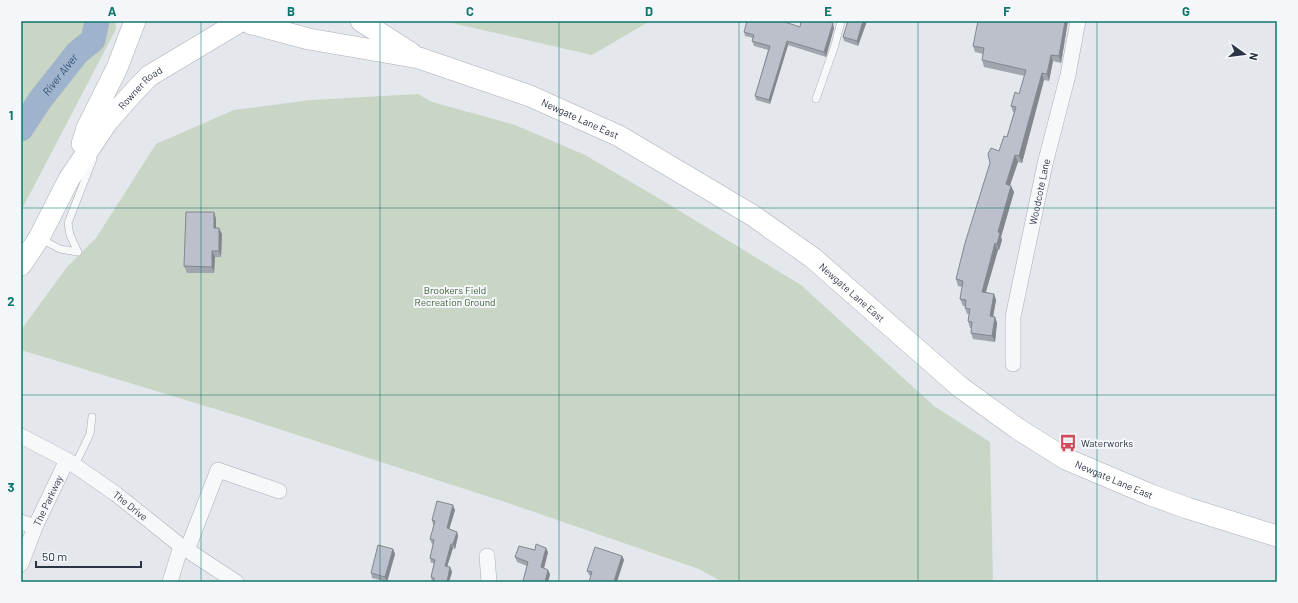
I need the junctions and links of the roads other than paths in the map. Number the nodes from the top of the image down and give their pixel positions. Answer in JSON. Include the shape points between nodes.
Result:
{"nodes":[{"id":1,"x":135,"y":21,"type":"edge"},
{"id":2,"x":213,"y":21,"type":"edge"},
{"id":3,"x":361,"y":21,"type":"edge"},
{"id":4,"x":841,"y":21,"type":"edge"},
{"id":5,"x":1078,"y":21,"type":"edge"},
{"id":6,"x":246,"y":23,"type":"edge"},
{"id":7,"x":419,"y":58,"type":"junction"},
{"id":8,"x":816,"y":99,"type":"dead end"},
{"id":9,"x":108,"y":121,"type":"junction"},
{"id":10,"x":70,"y":179,"type":"junction"},
{"id":11,"x":39,"y":238,"type":"junction"},
{"id":12,"x":21,"y":265,"type":"edge"},
{"id":13,"x":1013,"y":364,"type":"dead end"},
{"id":14,"x":92,"y":417,"type":"dead end"},
{"id":15,"x":21,"y":436,"type":"edge"},
{"id":16,"x":71,"y":462,"type":"junction"},
{"id":17,"x":279,"y":491,"type":"dead end"},
{"id":18,"x":28,"y":524,"type":"edge"},
{"id":19,"x":1277,"y":536,"type":"edge"},
{"id":20,"x":184,"y":548,"type":"junction"},
{"id":21,"x":487,"y":556,"type":"dead end"},
{"id":22,"x":21,"y":564,"type":"edge"},
{"id":23,"x":170,"y":582,"type":"edge"},
{"id":24,"x":236,"y":582,"type":"edge"},
{"id":25,"x":489,"y":582,"type":"edge"}],
"edges":[{"from":1,"to":10,"type":"main road","name":"Rowner Road","via":[[117,68],[87,128]]},
{"from":2,"to":6,"type":"main road","name":"Newgate Lane East"},
{"from":3,"to":7,"type":"main road","name":"Newgate Lane East"},
{"from":4,"to":8,"type":"lane"},
{"from":5,"to":13,"type":"street","name":"Woodcote Lane","via":[[1068,76],[1045,164],[1013,317]]},
{"from":6,"to":7,"type":"main road","name":"Newgate Lane East","via":[[309,39]]},
{"from":6,"to":9,"type":"main road","name":"Rowner Road","via":[[149,76]]},
{"from":7,"to":19,"type":"main road","name":"Newgate Lane East","via":[[530,96],[619,136],[752,215],[813,258],[960,387],[1018,429],[1066,459],[1151,495]]},
{"from":9,"to":10,"type":"main road","name":"Rowner Road"},
{"from":9,"to":11,"type":"lane","via":[[68,223],[70,235],[78,252],[60,249]]},
{"from":10,"to":11,"type":"main road","name":"Rowner Road"},
{"from":11,"to":12,"type":"main road","name":"Rowner Road"},
{"from":14,"to":16,"type":"lane","via":[[90,434]]},
{"from":15,"to":16,"type":"street","name":"The Drive"},
{"from":16,"to":18,"type":"street","name":"The Parkway"},
{"from":16,"to":20,"type":"street","name":"The Drive"},
{"from":17,"to":20,"type":"street","via":[[218,470]]},
{"from":18,"to":22,"type":"street","name":"The Parkway"},
{"from":20,"to":23,"type":"street"},
{"from":20,"to":24,"type":"street","name":"The Drive"},
{"from":21,"to":25,"type":"street"}]}
